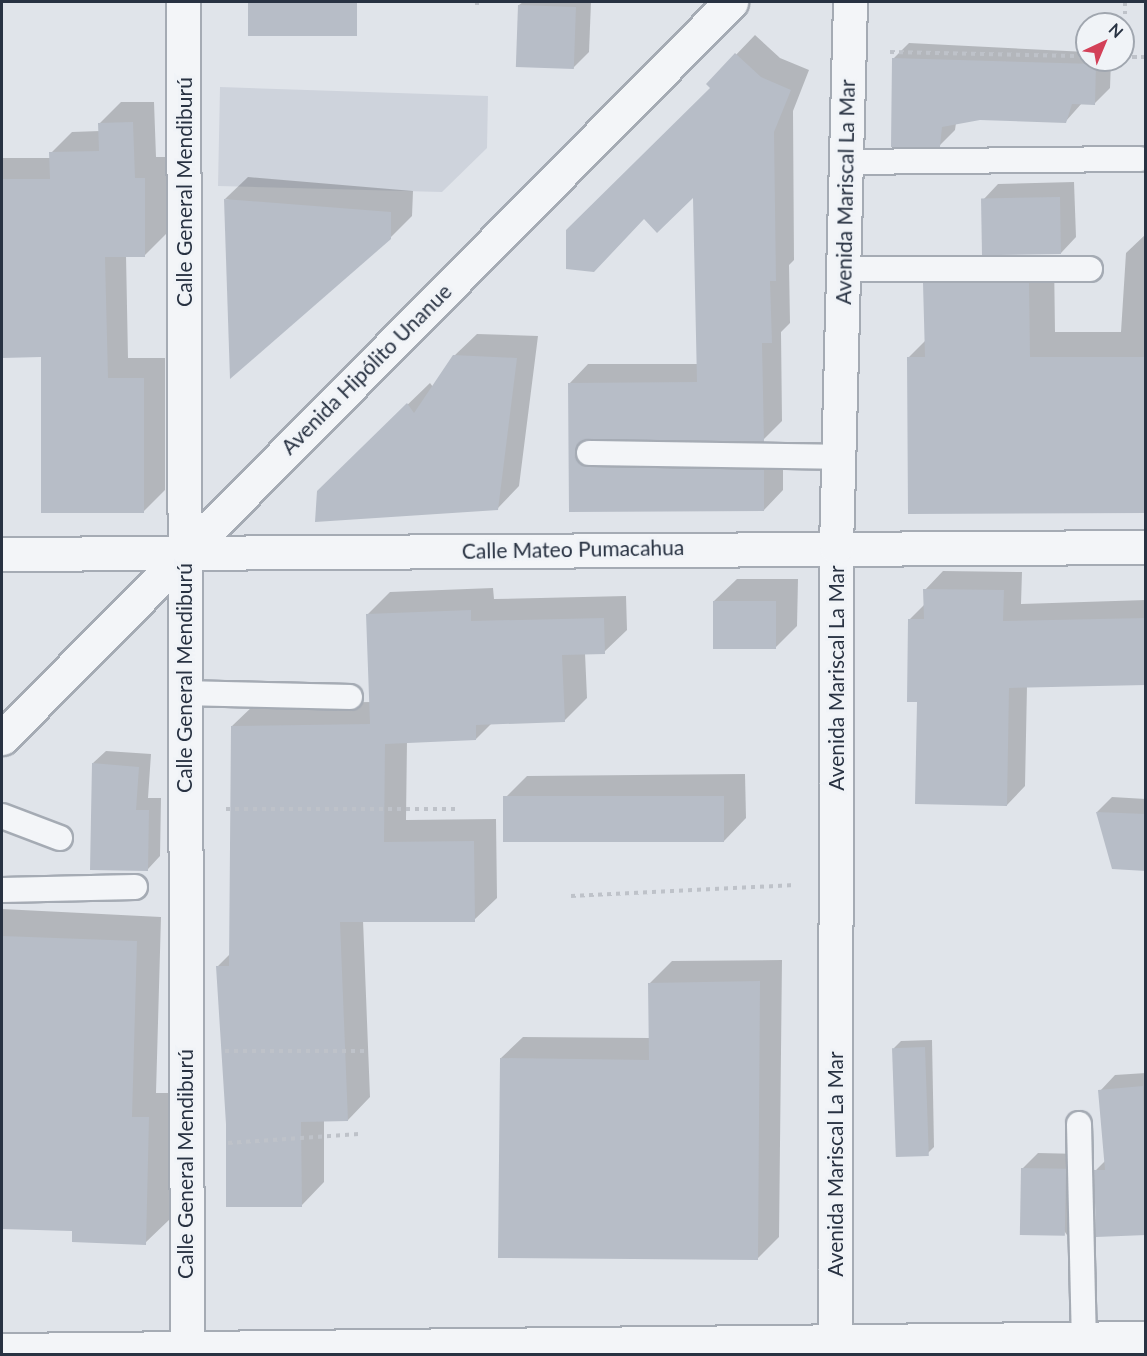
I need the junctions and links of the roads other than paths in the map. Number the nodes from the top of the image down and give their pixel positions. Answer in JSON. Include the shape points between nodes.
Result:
{"nodes":[{"id":1,"x":183,"y":2,"type":"edge"},
{"id":2,"x":731,"y":2,"type":"edge"},
{"id":3,"x":850,"y":2,"type":"edge"},
{"id":4,"x":1140,"y":159,"type":"dead end"},
{"id":5,"x":846,"y":162,"type":"junction"},
{"id":6,"x":844,"y":269,"type":"junction"},
{"id":7,"x":1090,"y":269,"type":"dead end"},
{"id":8,"x":590,"y":453,"type":"dead end"},
{"id":9,"x":838,"y":458,"type":"junction"},
{"id":10,"x":836,"y":547,"type":"junction"},
{"id":11,"x":1146,"y":547,"type":"edge"},
{"id":12,"x":184,"y":553,"type":"junction"},
{"id":13,"x":2,"y":554,"type":"edge"},
{"id":14,"x":184,"y":693,"type":"junction"},
{"id":15,"x":350,"y":697,"type":"dead end"},
{"id":16,"x":2,"y":738,"type":"edge"},
{"id":17,"x":2,"y":816,"type":"edge"},
{"id":18,"x":60,"y":838,"type":"dead end"},
{"id":19,"x":135,"y":887,"type":"dead end"},
{"id":20,"x":2,"y":890,"type":"edge"},
{"id":21,"x":1079,"y":1124,"type":"dead end"},
{"id":22,"x":1084,"y":1338,"type":"junction"},
{"id":23,"x":1146,"y":1338,"type":"edge"},
{"id":24,"x":835,"y":1347,"type":"edge"},
{"id":25,"x":2,"y":1350,"type":"edge"},
{"id":26,"x":187,"y":1351,"type":"edge"}],
"edges":[{"from":1,"to":12,"type":"street","name":"Calle General Mendiburú"},
{"from":2,"to":12,"type":"street","name":"Avenida Hipólito Unanue"},
{"from":3,"to":5,"type":"street","name":"Avenida Mariscal La Mar"},
{"from":4,"to":5,"type":"lane"},
{"from":5,"to":6,"type":"street","name":"Avenida Mariscal La Mar"},
{"from":6,"to":7,"type":"lane"},
{"from":6,"to":9,"type":"street","name":"Avenida Mariscal La Mar"},
{"from":8,"to":9,"type":"lane"},
{"from":9,"to":10,"type":"street","name":"Avenida Mariscal La Mar"},
{"from":10,"to":11,"type":"street","name":"Calle Mateo Pumacahua"},
{"from":10,"to":12,"type":"street","name":"Calle Mateo Pumacahua"},
{"from":10,"to":24,"type":"street","name":"Avenida Mariscal La Mar"},
{"from":12,"to":13,"type":"street","name":"Calle Mateo Pumacahua"},
{"from":12,"to":14,"type":"street","name":"Calle General Mendiburú"},
{"from":12,"to":16,"type":"street","name":"Avenida Hipólito Unanue"},
{"from":14,"to":15,"type":"lane"},
{"from":14,"to":26,"type":"street","name":"Calle General Mendiburú"},
{"from":17,"to":18,"type":"lane"},
{"from":19,"to":20,"type":"lane"},
{"from":21,"to":22,"type":"lane"},
{"from":22,"to":23,"type":"street"},
{"from":22,"to":24,"type":"street"},
{"from":24,"to":26,"type":"street"},
{"from":25,"to":26,"type":"street"}]}
